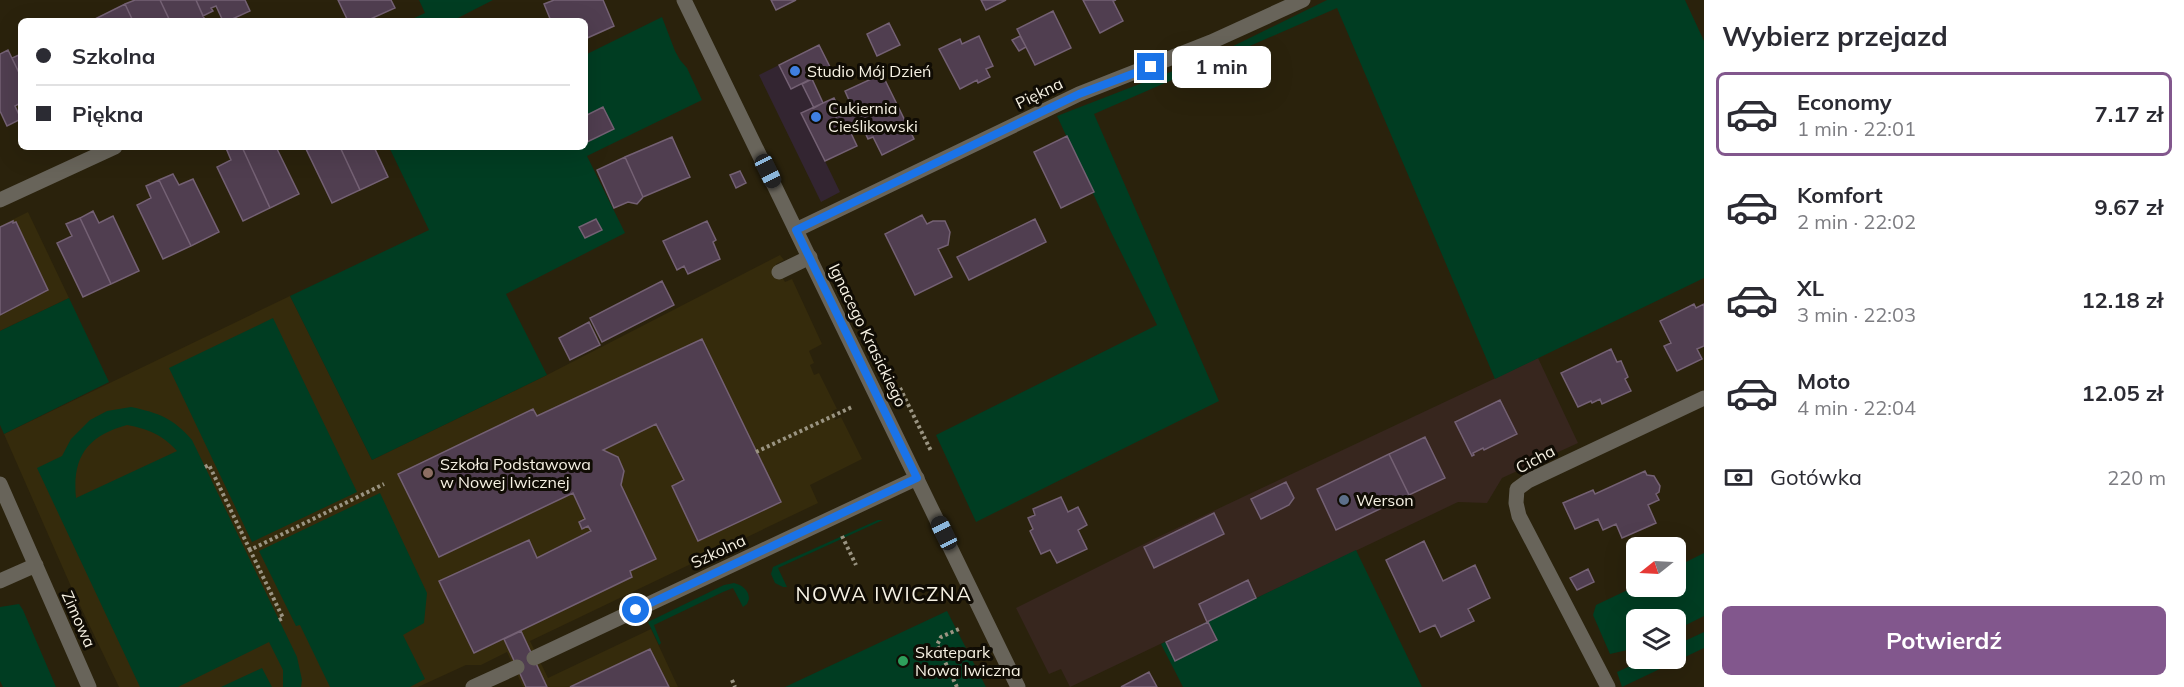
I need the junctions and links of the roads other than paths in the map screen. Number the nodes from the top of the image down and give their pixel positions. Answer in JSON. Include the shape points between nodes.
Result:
{"nodes":[{"id":1,"x":684,"y":0,"type":"edge"},
{"id":2,"x":1303,"y":0,"type":"edge"},
{"id":3,"x":108,"y":150,"type":"edge"},
{"id":4,"x":0,"y":200,"type":"edge"},
{"id":5,"x":796,"y":230,"type":"junction"},
{"id":6,"x":810,"y":258,"type":"junction"},
{"id":7,"x":779,"y":272,"type":"dead end"},
{"id":8,"x":1704,"y":398,"type":"edge"},
{"id":9,"x":917,"y":478,"type":"junction"},
{"id":10,"x":0,"y":484,"type":"edge"},
{"id":11,"x":36,"y":566,"type":"junction"},
{"id":12,"x":0,"y":581,"type":"edge"},
{"id":13,"x":534,"y":658,"type":"dead end"},
{"id":14,"x":517,"y":667,"type":"dead end"},
{"id":15,"x":89,"y":687,"type":"edge"},
{"id":16,"x":473,"y":687,"type":"edge"},
{"id":17,"x":1018,"y":687,"type":"edge"},
{"id":18,"x":1608,"y":687,"type":"edge"}],
"edges":[{"from":1,"to":5,"type":"street","name":"Ignacego Krasickiego"},
{"from":2,"to":5,"type":"street","name":"Piękna","via":[[1211,42],[1079,94]]},
{"from":3,"to":4,"type":"street"},
{"from":5,"to":6,"type":"street","name":"Ignacego Krasickiego"},
{"from":6,"to":7,"type":"street"},
{"from":6,"to":9,"type":"street","name":"Ignacego Krasickiego"},
{"from":8,"to":18,"type":"street","name":"Cicha","via":[[1517,489],[1519,516]]},
{"from":9,"to":13,"type":"street","name":"Szkolna"},
{"from":9,"to":17,"type":"street","name":"Ignacego Krasickiego"},
{"from":10,"to":11,"type":"street","name":"Zimowa"},
{"from":11,"to":12,"type":"street"},
{"from":11,"to":15,"type":"street","name":"Zimowa"},
{"from":14,"to":16,"type":"street"}]}
